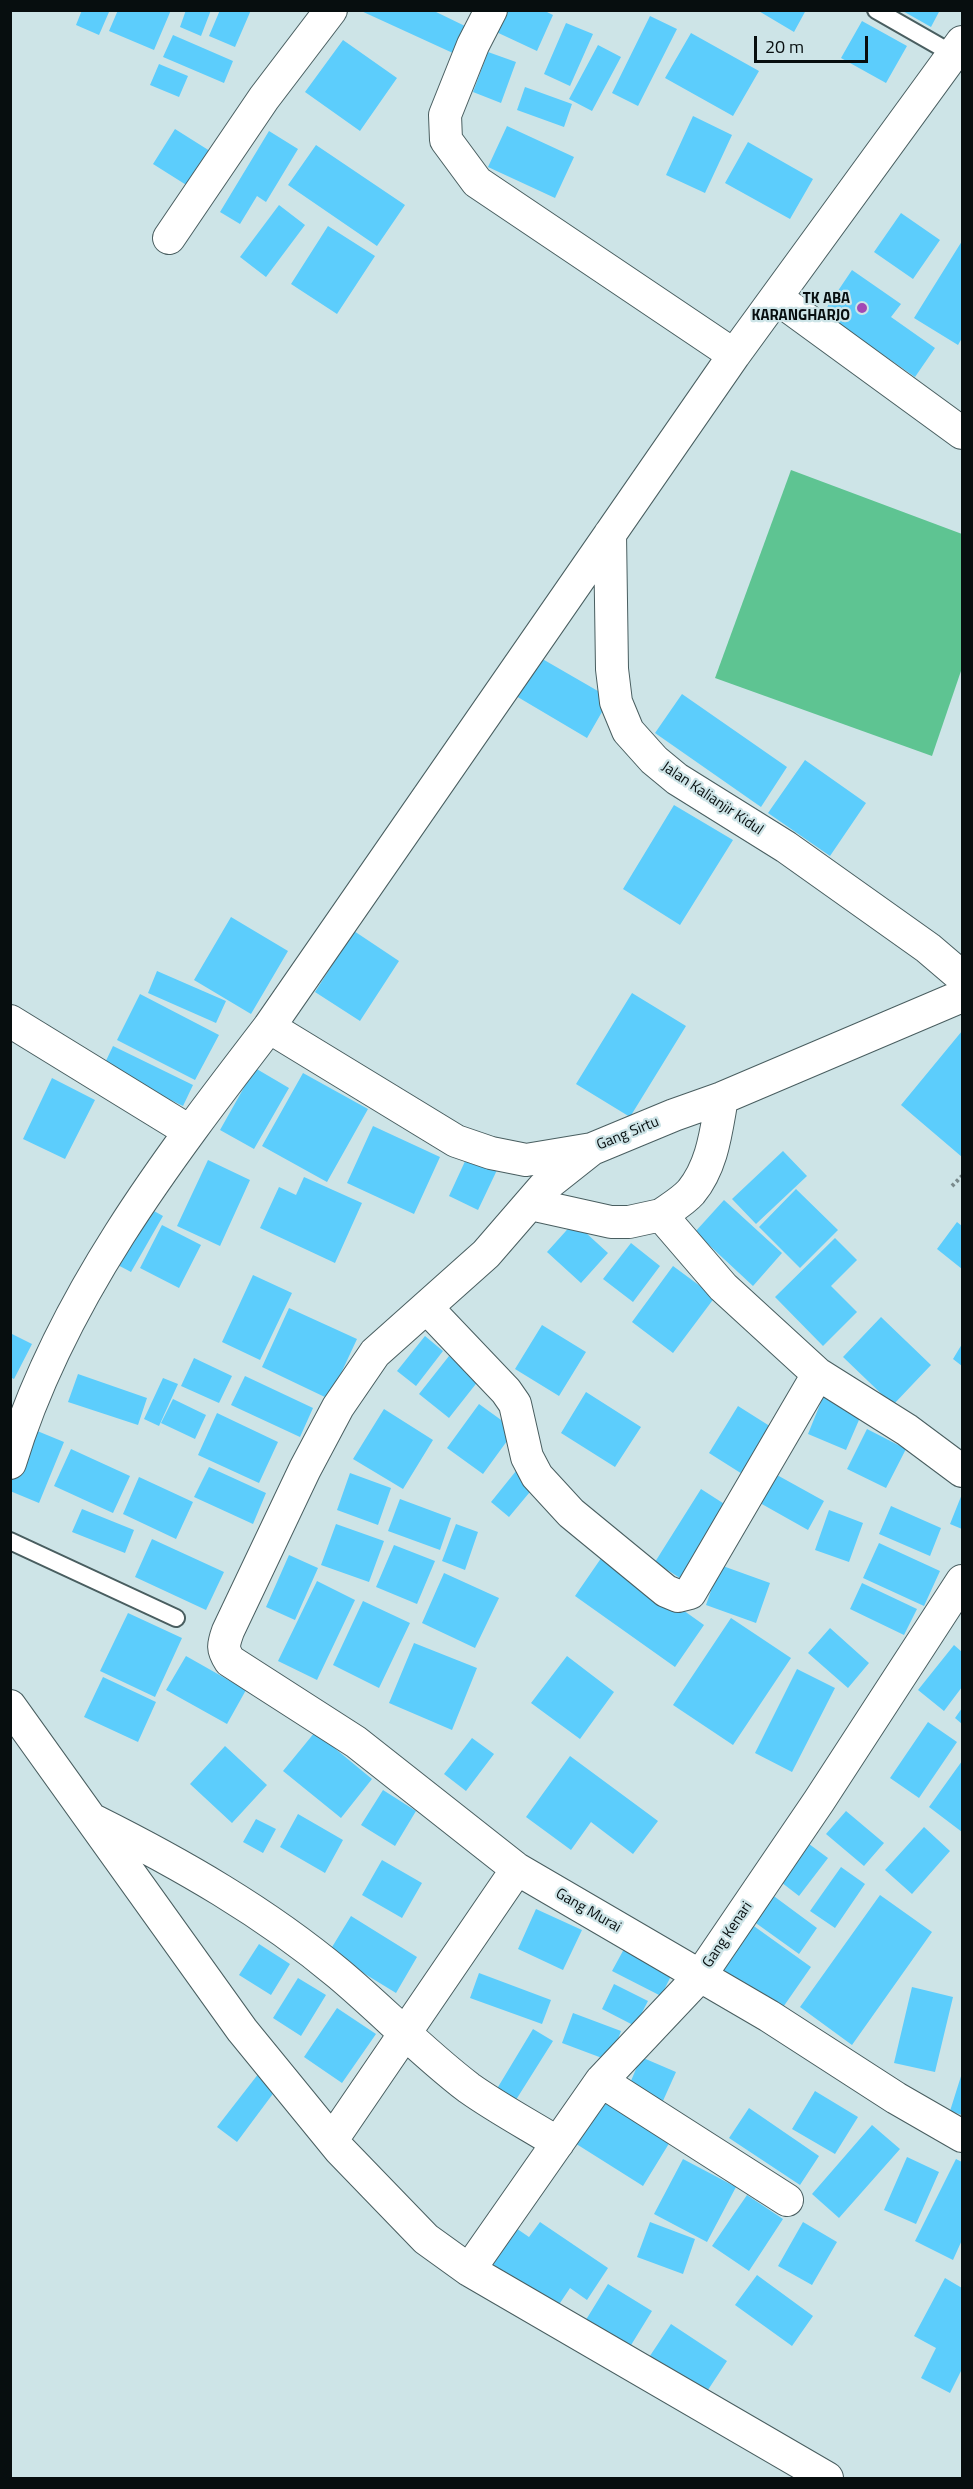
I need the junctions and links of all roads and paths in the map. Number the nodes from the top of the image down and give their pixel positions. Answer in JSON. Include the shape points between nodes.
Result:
{"nodes":[{"id":1,"x":331,"y":10,"type":"edge"},
{"id":2,"x":491,"y":10,"type":"edge"},
{"id":3,"x":876,"y":10,"type":"edge"},
{"id":4,"x":958,"y":48,"type":"edge"},
{"id":5,"x":169,"y":238,"type":"dead end"},
{"id":6,"x":777,"y":298,"type":"junction"},
{"id":7,"x":734,"y":355,"type":"junction"},
{"id":8,"x":963,"y":433,"type":"edge"},
{"id":9,"x":610,"y":534,"type":"junction"},
{"id":10,"x":958,"y":965,"type":"edge"},
{"id":11,"x":963,"y":996,"type":"edge"},
{"id":12,"x":10,"y":1021,"type":"edge"},
{"id":13,"x":268,"y":1027,"type":"junction"},
{"id":14,"x":722,"y":1098,"type":"junction"},
{"id":15,"x":189,"y":1131,"type":"junction"},
{"id":16,"x":592,"y":1149,"type":"junction"},
{"id":17,"x":963,"y":1176,"type":"edge"},
{"id":18,"x":952,"y":1186,"type":"dead end"},
{"id":19,"x":531,"y":1204,"type":"junction"},
{"id":20,"x":661,"y":1215,"type":"junction"},
{"id":21,"x":427,"y":1308,"type":"junction"},
{"id":22,"x":818,"y":1374,"type":"junction"},
{"id":23,"x":10,"y":1463,"type":"edge"},
{"id":24,"x":963,"y":1470,"type":"edge"},
{"id":25,"x":10,"y":1541,"type":"edge"},
{"id":26,"x":963,"y":1581,"type":"edge"},
{"id":27,"x":176,"y":1618,"type":"dead end"},
{"id":28,"x":951,"y":1622,"type":"edge"},
{"id":29,"x":10,"y":1706,"type":"edge"},
{"id":30,"x":92,"y":1819,"type":"junction"},
{"id":31,"x":517,"y":1869,"type":"junction"},
{"id":32,"x":700,"y":1976,"type":"junction"},
{"id":33,"x":404,"y":2034,"type":"junction"},
{"id":34,"x":601,"y":2081,"type":"junction"},
{"id":35,"x":963,"y":2136,"type":"edge"},
{"id":36,"x":332,"y":2140,"type":"junction"},
{"id":37,"x":558,"y":2143,"type":"junction"},
{"id":38,"x":787,"y":2200,"type":"dead end"},
{"id":39,"x":469,"y":2270,"type":"junction"},
{"id":40,"x":827,"y":2478,"type":"edge"}],
"edges":[{"from":1,"to":5,"type":"street","via":[[270,90]]},
{"from":2,"to":7,"type":"street","via":[[445,115],[446,140],[477,182]]},
{"from":3,"to":4,"type":"lane"},
{"from":4,"to":6,"type":"street"},
{"from":6,"to":7,"type":"street"},
{"from":6,"to":8,"type":"street"},
{"from":7,"to":9,"type":"street"},
{"from":9,"to":10,"type":"street","name":"Jalan Kalianjir Kidul","via":[[612,669],[616,702],[628,731],[677,779],[786,847]]},
{"from":9,"to":13,"type":"street"},
{"from":11,"to":14,"type":"street","name":"Gang Sirtu"},
{"from":12,"to":15,"type":"street"},
{"from":13,"to":15,"type":"street"},
{"from":13,"to":16,"type":"street","name":"Gang Sirtu","via":[[456,1141],[526,1160]]},
{"from":14,"to":16,"type":"street","name":"Gang Sirtu"},
{"from":14,"to":20,"type":"street","via":[[706,1169],[690,1193]]},
{"from":15,"to":23,"type":"street","via":[[82,1294],[20,1430]]},
{"from":16,"to":19,"type":"street","via":[[544,1187]]},
{"from":17,"to":18,"type":"path"},
{"from":19,"to":20,"type":"street","via":[[610,1222]]},
{"from":19,"to":21,"type":"street","via":[[486,1254]]},
{"from":20,"to":22,"type":"street","via":[[723,1287]]},
{"from":21,"to":22,"type":"street","via":[[515,1404],[527,1457],[537,1476],[571,1513],[666,1591],[678,1596],[690,1593]]},
{"from":21,"to":31,"type":"street","name":"Gang Murai","via":[[375,1353],[338,1407],[222,1645],[230,1661],[356,1742]]},
{"from":22,"to":24,"type":"street"},
{"from":25,"to":27,"type":"lane"},
{"from":26,"to":28,"type":"street","name":"Gang Kenari"},
{"from":28,"to":32,"type":"street","name":"Gang Kenari","via":[[819,1801]]},
{"from":29,"to":30,"type":"street"},
{"from":30,"to":33,"type":"street","via":[[173,1860],[253,1910],[338,1973]]},
{"from":30,"to":36,"type":"street","via":[[242,2030]]},
{"from":31,"to":32,"type":"street","name":"Gang Murai"},
{"from":31,"to":33,"type":"street"},
{"from":32,"to":34,"type":"street","name":"Gang Kenari"},
{"from":32,"to":35,"type":"street","name":"Gang Murai"},
{"from":33,"to":36,"type":"street"},
{"from":33,"to":37,"type":"street","via":[[470,2089]]},
{"from":34,"to":37,"type":"street","name":"Gang Kenari"},
{"from":34,"to":38,"type":"street"},
{"from":36,"to":39,"type":"street","via":[[426,2239]]},
{"from":37,"to":39,"type":"street","name":"Gang Kenari"},
{"from":39,"to":40,"type":"street"}]}
